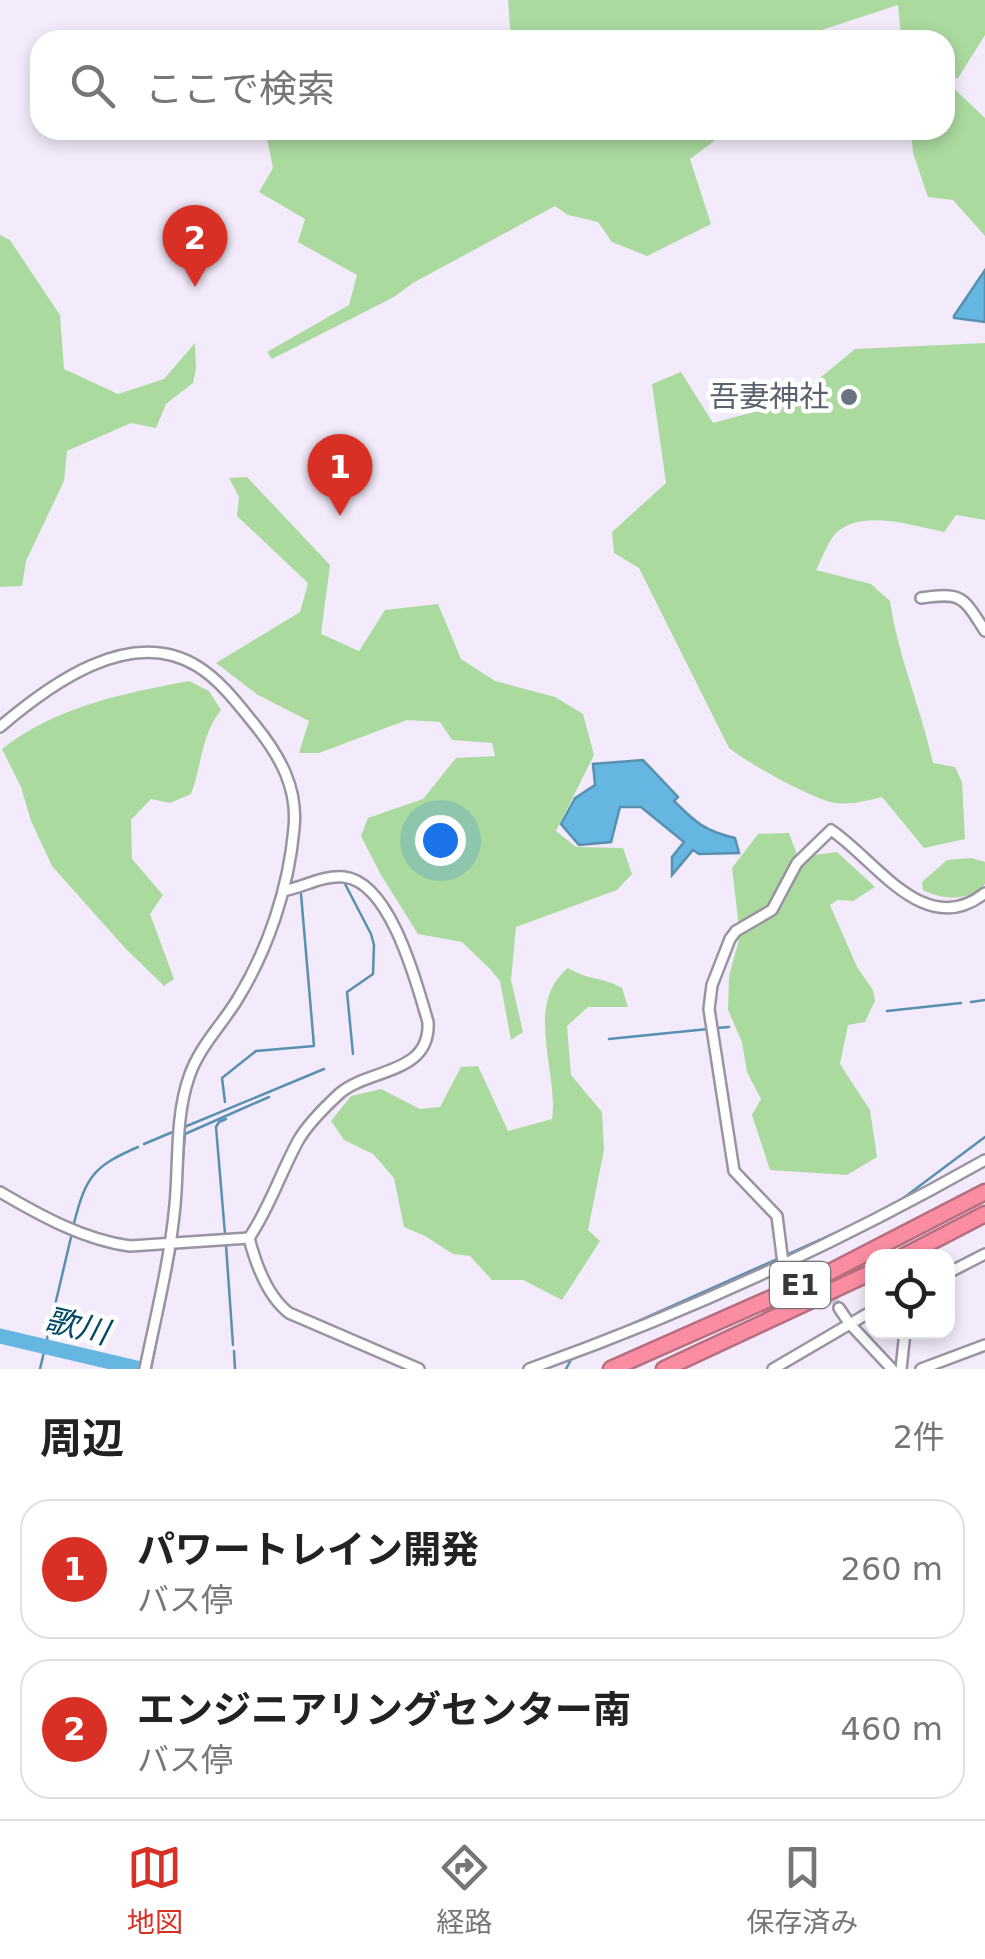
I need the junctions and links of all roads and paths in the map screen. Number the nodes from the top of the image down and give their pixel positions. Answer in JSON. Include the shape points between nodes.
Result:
{"nodes":[{"id":1,"x":921,"y":598,"type":"dead end"},
{"id":2,"x":985,"y":632,"type":"edge"},
{"id":3,"x":0,"y":727,"type":"edge"},
{"id":4,"x":283,"y":891,"type":"junction"},
{"id":5,"x":985,"y":893,"type":"edge"},
{"id":6,"x":985,"y":1160,"type":"edge"},
{"id":7,"x":0,"y":1192,"type":"edge"},
{"id":8,"x":985,"y":1192,"type":"edge"},
{"id":9,"x":985,"y":1214,"type":"edge"},
{"id":10,"x":250,"y":1238,"type":"junction"},
{"id":11,"x":170,"y":1244,"type":"junction"},
{"id":12,"x":918,"y":1249,"type":"edge"},
{"id":13,"x":804,"y":1254,"type":"junction"},
{"id":14,"x":985,"y":1254,"type":"edge"},
{"id":15,"x":783,"y":1263,"type":"junction"},
{"id":16,"x":810,"y":1264,"type":"tunnel mouth"},
{"id":17,"x":955,"y":1269,"type":"edge"},
{"id":18,"x":865,"y":1275,"type":"edge"},
{"id":19,"x":839,"y":1308,"type":"tunnel mouth"},
{"id":20,"x":865,"y":1315,"type":"edge"},
{"id":21,"x":849,"y":1323,"type":"junction"},
{"id":22,"x":904,"y":1339,"type":"edge"},
{"id":23,"x":985,"y":1345,"type":"edge"},
{"id":24,"x":145,"y":1368,"type":"edge"},
{"id":25,"x":419,"y":1369,"type":"edge"},
{"id":26,"x":528,"y":1369,"type":"edge"},
{"id":27,"x":611,"y":1369,"type":"edge"},
{"id":28,"x":664,"y":1369,"type":"edge"},
{"id":29,"x":773,"y":1369,"type":"edge"},
{"id":30,"x":892,"y":1369,"type":"edge"},
{"id":31,"x":901,"y":1369,"type":"edge"},
{"id":32,"x":921,"y":1369,"type":"edge"}],
"edges":[{"from":1,"to":2,"type":"street","via":[[963,598]]},
{"from":3,"to":4,"type":"street","via":[[62,680],[126,654],[174,655],[198,666],[268,741],[292,784],[295,827]]},
{"from":4,"to":10,"type":"street","via":[[334,877],[361,882],[400,934],[429,1036],[406,1064],[343,1090],[300,1137]]},
{"from":4,"to":11,"type":"street","via":[[239,998],[195,1060],[182,1100]]},
{"from":5,"to":15,"type":"street","via":[[962,906],[913,900],[832,830],[796,863],[772,910],[730,939],[709,1009],[734,1171],[777,1216]]},
{"from":6,"to":13,"type":"street"},
{"from":7,"to":11,"type":"street","via":[[113,1244]]},
{"from":8,"to":27,"type":"highway","number":"E1","via":[[830,1272]]},
{"from":9,"to":12,"type":"highway"},
{"from":10,"to":11,"type":"street"},
{"from":10,"to":25,"type":"street","via":[[278,1305]]},
{"from":11,"to":24,"type":"street"},
{"from":13,"to":15,"type":"street"},
{"from":13,"to":16,"type":"street"},
{"from":14,"to":17,"type":"street"},
{"from":15,"to":26,"type":"street"},
{"from":18,"to":28,"type":"highway","number":"E1"},
{"from":19,"to":21,"type":"street"},
{"from":20,"to":21,"type":"street"},
{"from":21,"to":29,"type":"street"},
{"from":21,"to":30,"type":"street"},
{"from":22,"to":31,"type":"street"},
{"from":23,"to":32,"type":"street"}]}
